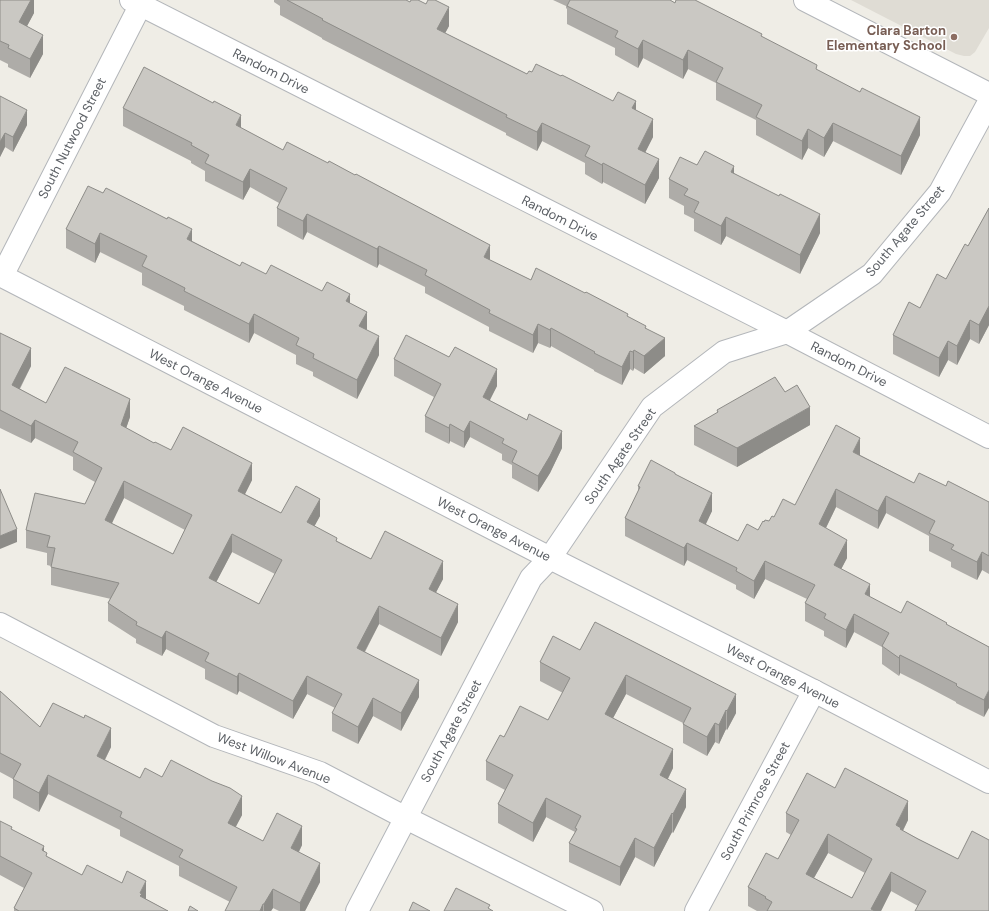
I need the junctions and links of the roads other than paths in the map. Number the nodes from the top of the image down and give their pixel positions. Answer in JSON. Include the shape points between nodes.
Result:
{"nodes":[{"id":1,"x":804,"y":0,"type":"edge"},
{"id":2,"x":138,"y":2,"type":"edge"},
{"id":3,"x":989,"y":94,"type":"edge"},
{"id":4,"x":989,"y":102,"type":"edge"},
{"id":5,"x":1,"y":275,"type":"edge"},
{"id":6,"x":787,"y":332,"type":"junction"},
{"id":7,"x":989,"y":437,"type":"edge"},
{"id":8,"x":550,"y":558,"type":"junction"},
{"id":9,"x":0,"y":624,"type":"edge"},
{"id":10,"x":814,"y":691,"type":"junction"},
{"id":11,"x":989,"y":782,"type":"edge"},
{"id":12,"x":406,"y":818,"type":"junction"},
{"id":13,"x":357,"y":911,"type":"edge"},
{"id":14,"x":592,"y":911,"type":"edge"},
{"id":15,"x":696,"y":911,"type":"edge"}],
"edges":[{"from":1,"to":3,"type":"street"},
{"from":2,"to":5,"type":"street","name":"South Nutwood Street"},
{"from":2,"to":6,"type":"street","name":"Random Drive"},
{"from":4,"to":6,"type":"street","name":"South Agate Street","via":[[940,192],[872,274]]},
{"from":5,"to":8,"type":"street","name":"West Orange Avenue"},
{"from":6,"to":7,"type":"street","name":"Random Drive"},
{"from":6,"to":8,"type":"street","name":"South Agate Street","via":[[724,352],[652,407]]},
{"from":8,"to":10,"type":"street","name":"West Orange Avenue"},
{"from":8,"to":12,"type":"street","name":"South Agate Street","via":[[531,578]]},
{"from":9,"to":12,"type":"street","name":"West Willow Avenue","via":[[214,736],[320,774]]},
{"from":10,"to":11,"type":"street","name":"West Orange Avenue"},
{"from":10,"to":15,"type":"street","name":"South Primrose Street"},
{"from":12,"to":13,"type":"street","name":"South Agate Street"},
{"from":12,"to":14,"type":"street","name":"West Willow Avenue"}]}
